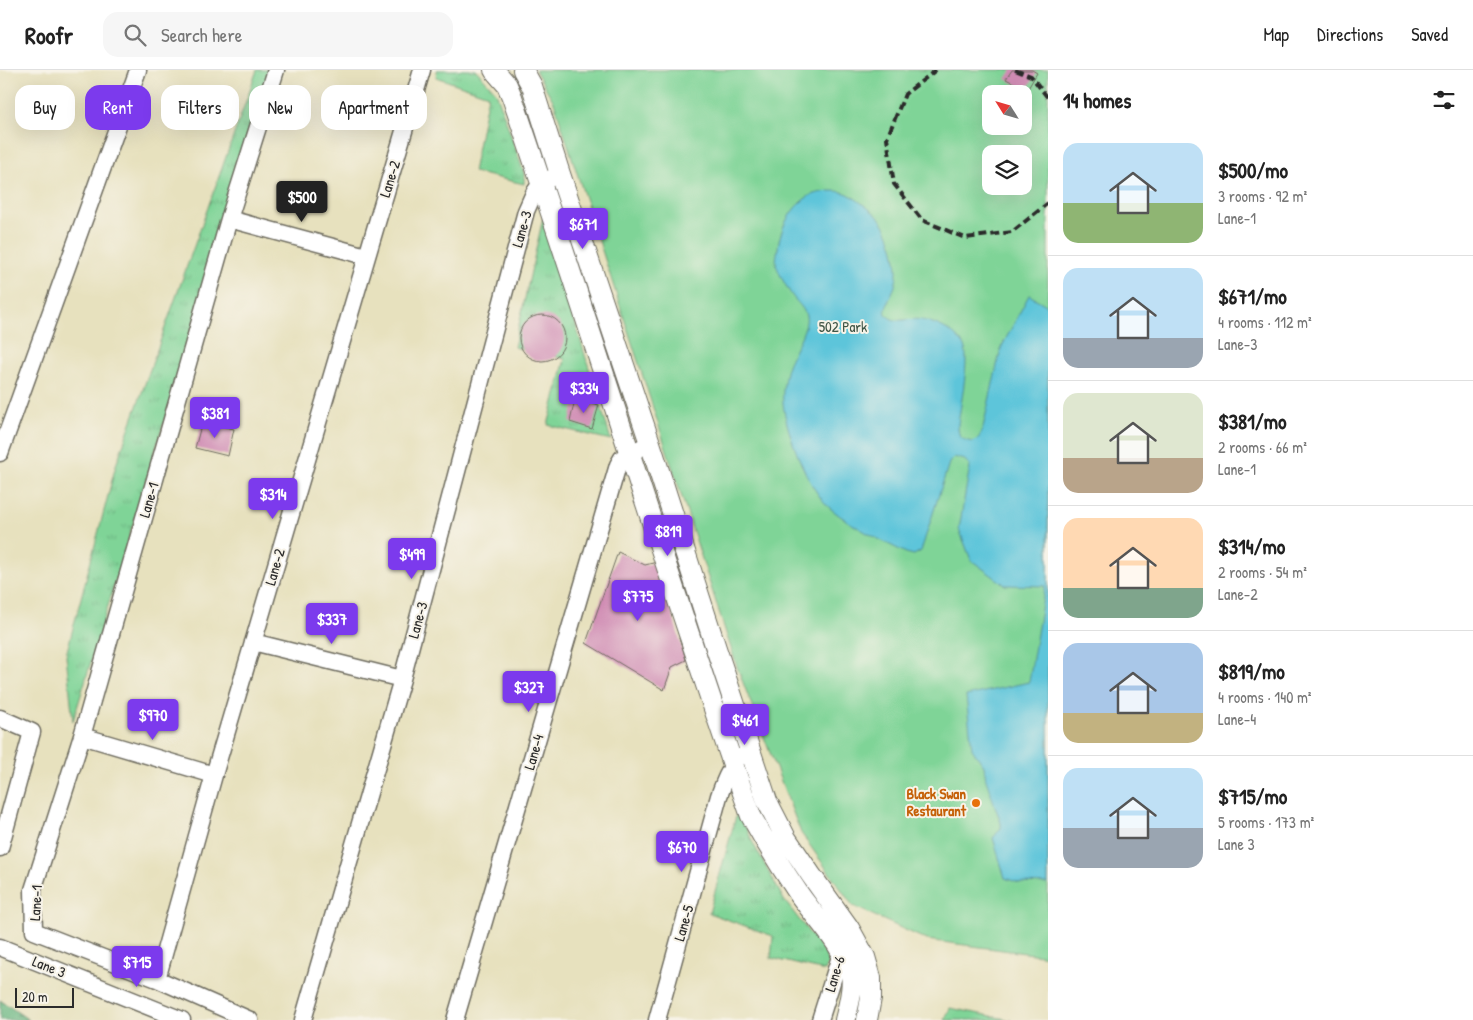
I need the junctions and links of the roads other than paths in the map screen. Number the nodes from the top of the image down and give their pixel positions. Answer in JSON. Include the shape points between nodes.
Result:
{"nodes":[{"id":1,"x":138,"y":70,"type":"edge"},
{"id":2,"x":276,"y":70,"type":"edge"},
{"id":3,"x":422,"y":70,"type":"edge"},
{"id":4,"x":494,"y":70,"type":"edge"},
{"id":5,"x":523,"y":70,"type":"edge"},
{"id":6,"x":551,"y":178,"type":"junction"},
{"id":7,"x":229,"y":219,"type":"junction"},
{"id":8,"x":366,"y":256,"type":"junction"},
{"id":9,"x":650,"y":443,"type":"junction"},
{"id":10,"x":0,"y":453,"type":"edge"},
{"id":11,"x":630,"y":453,"type":"junction"},
{"id":12,"x":254,"y":642,"type":"junction"},
{"id":13,"x":402,"y":679,"type":"junction"},
{"id":14,"x":0,"y":718,"type":"edge"},
{"id":15,"x":82,"y":736,"type":"junction"},
{"id":16,"x":748,"y":746,"type":"junction"},
{"id":17,"x":732,"y":764,"type":"junction"},
{"id":18,"x":214,"y":775,"type":"junction"},
{"id":19,"x":0,"y":848,"type":"edge"},
{"id":20,"x":849,"y":928,"type":"junction"},
{"id":21,"x":0,"y":947,"type":"edge"},
{"id":22,"x":842,"y":951,"type":"junction"},
{"id":23,"x":157,"y":979,"type":"junction"},
{"id":24,"x":182,"y":1020,"type":"edge"},
{"id":25,"x":250,"y":1020,"type":"edge"},
{"id":26,"x":304,"y":1020,"type":"edge"},
{"id":27,"x":455,"y":1020,"type":"edge"},
{"id":28,"x":657,"y":1020,"type":"edge"},
{"id":29,"x":820,"y":1020,"type":"edge"},
{"id":30,"x":845,"y":1020,"type":"edge"},
{"id":31,"x":867,"y":1020,"type":"edge"}],
"edges":[{"from":1,"to":10,"type":"street"},
{"from":2,"to":7,"type":"street","name":"Lane-1"},
{"from":3,"to":8,"type":"street","name":"Lane-2"},
{"from":4,"to":6,"type":"street","via":[[507,85]]},
{"from":5,"to":6,"type":"street","via":[[532,86]]},
{"from":6,"to":9,"type":"street"},
{"from":6,"to":11,"type":"street"},
{"from":6,"to":13,"type":"street","name":"Lane-3","via":[[534,192],[526,211]]},
{"from":7,"to":8,"type":"street"},
{"from":7,"to":15,"type":"street","name":"Lane-1"},
{"from":8,"to":12,"type":"street","name":"Lane-2"},
{"from":9,"to":11,"type":"street","name":"Lane-4"},
{"from":9,"to":16,"type":"street"},
{"from":11,"to":17,"type":"street"},
{"from":11,"to":27,"type":"street","name":"Lane-4","via":[[618,464]]},
{"from":12,"to":13,"type":"street"},
{"from":12,"to":18,"type":"street","name":"Lane-2"},
{"from":13,"to":26,"type":"street","name":"Lane-3"},
{"from":14,"to":19,"type":"street","via":[[32,732]]},
{"from":15,"to":18,"type":"street"},
{"from":15,"to":23,"type":"street","name":"Lane-1","via":[[33,890],[34,931]]},
{"from":16,"to":17,"type":"street","name":"Lane-5"},
{"from":16,"to":20,"type":"street","via":[[767,801],[786,838]]},
{"from":17,"to":22,"type":"street","via":[[751,816],[772,855]]},
{"from":17,"to":28,"type":"street","name":"Lane-5","via":[[720,796]]},
{"from":18,"to":23,"type":"street","name":"Lane-2"},
{"from":20,"to":22,"type":"street","name":"Lane-6"},
{"from":20,"to":31,"type":"street","via":[[865,957],[871,978]]},
{"from":21,"to":24,"type":"street","name":"Lane 3"},
{"from":22,"to":29,"type":"street","name":"Lane-6"},
{"from":22,"to":30,"type":"street","via":[[852,976]]},
{"from":23,"to":25,"type":"street"}]}
